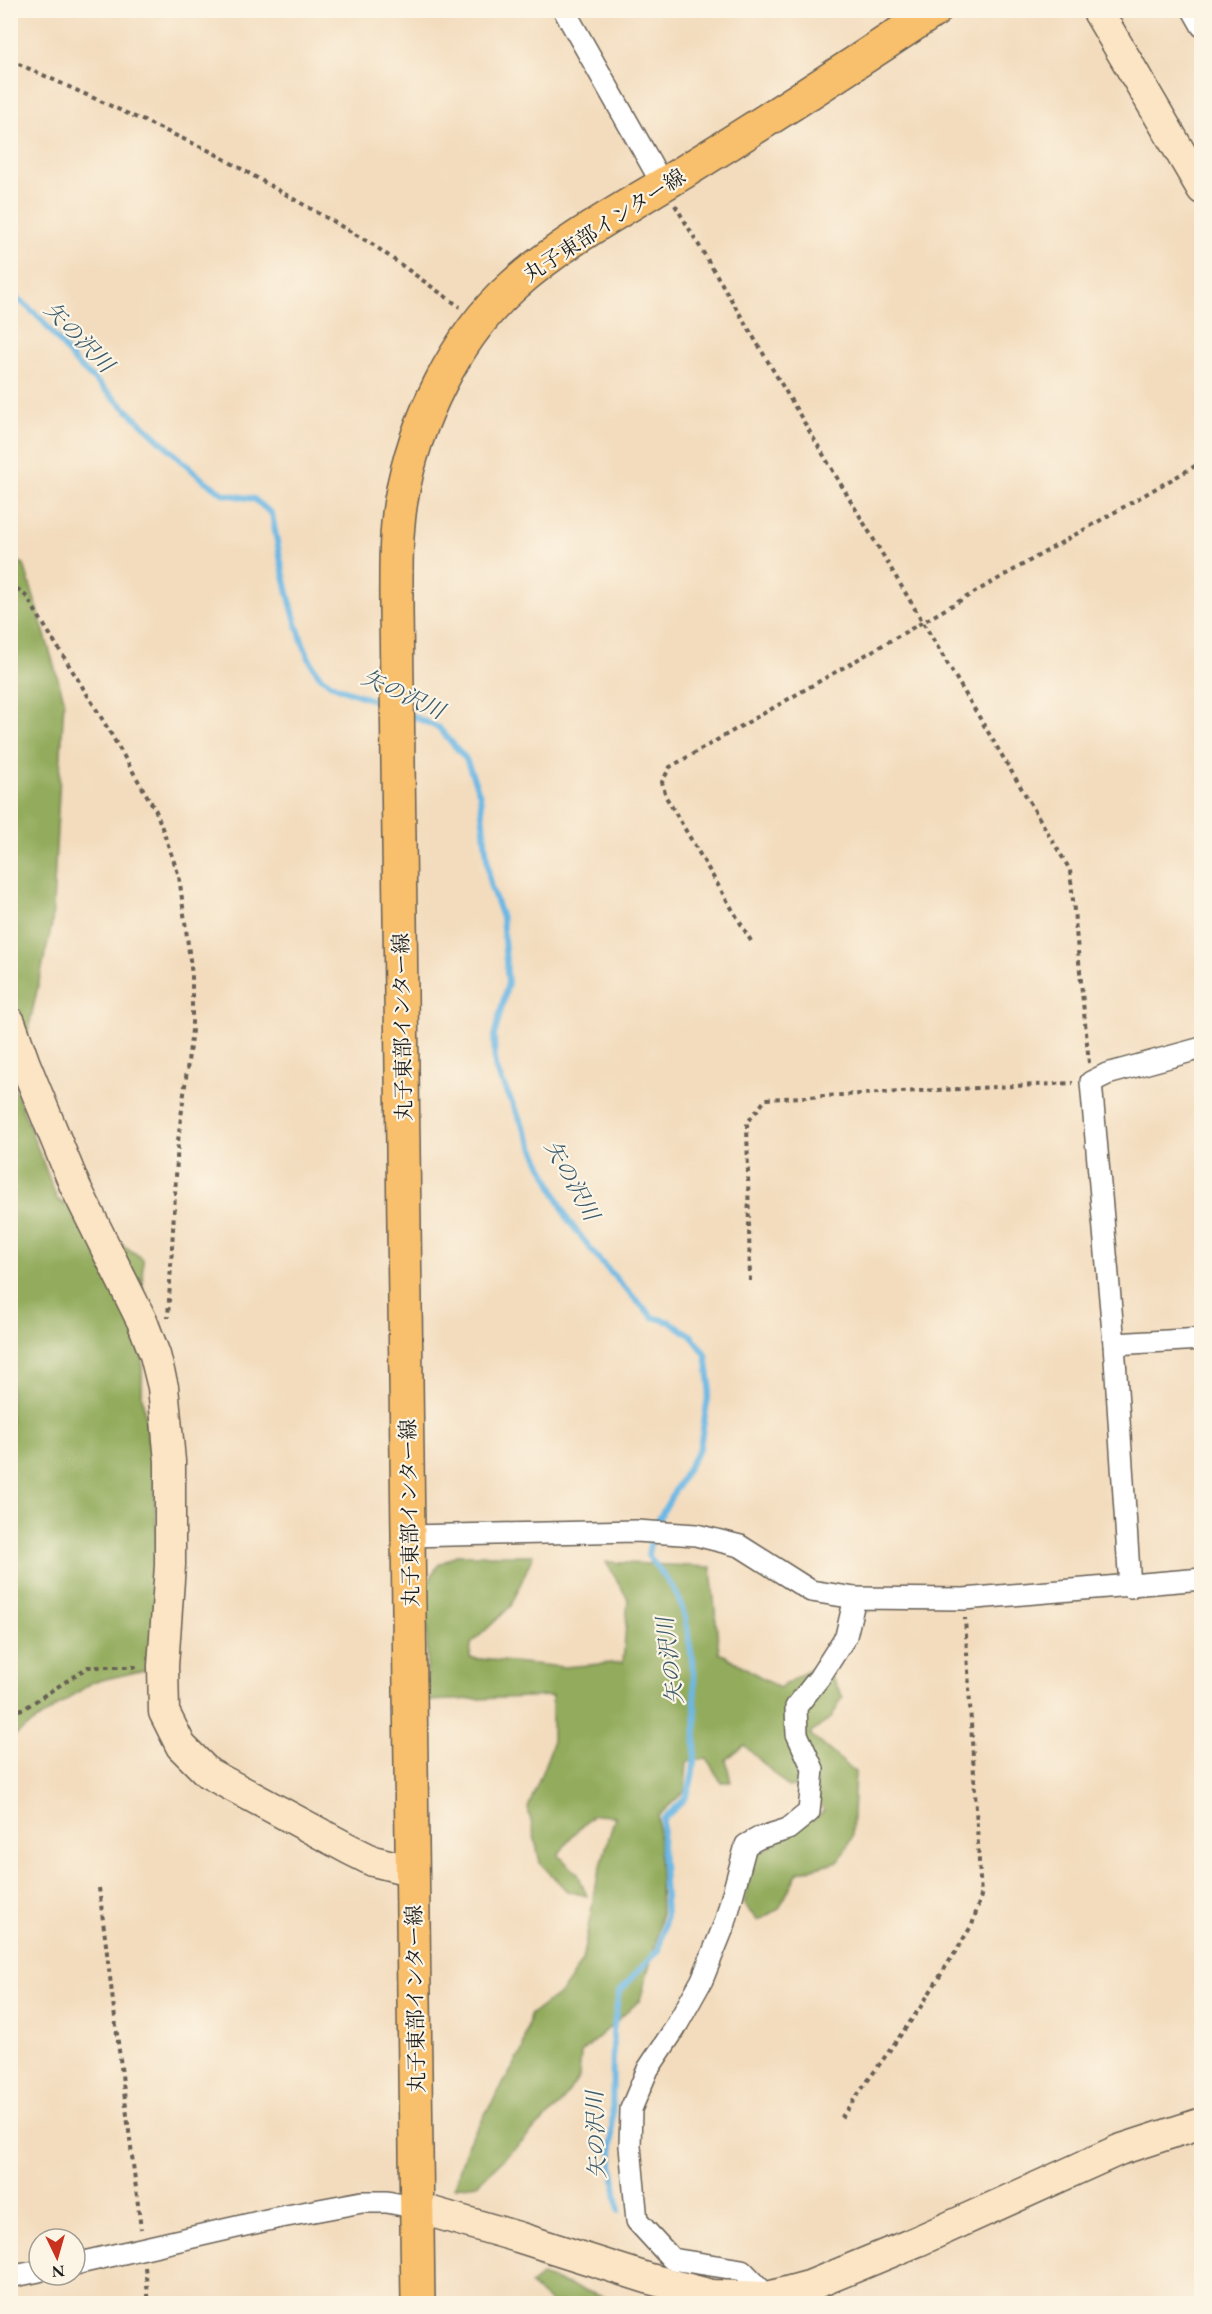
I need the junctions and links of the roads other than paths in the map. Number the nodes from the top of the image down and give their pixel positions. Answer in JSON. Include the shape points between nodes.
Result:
{"nodes":[{"id":1,"x":564,"y":10,"type":"edge"},
{"id":2,"x":935,"y":10,"type":"edge"},
{"id":3,"x":1097,"y":10,"type":"edge"},
{"id":4,"x":1193,"y":10,"type":"edge"},
{"id":5,"x":1202,"y":26,"type":"edge"},
{"id":6,"x":663,"y":185,"type":"junction"},
{"id":7,"x":1202,"y":189,"type":"edge"},
{"id":8,"x":10,"y":1022,"type":"edge"},
{"id":9,"x":1202,"y":1048,"type":"edge"},
{"id":10,"x":1202,"y":1339,"type":"edge"},
{"id":11,"x":1114,"y":1344,"type":"junction"},
{"id":12,"x":409,"y":1536,"type":"junction"},
{"id":13,"x":1202,"y":1579,"type":"edge"},
{"id":14,"x":1130,"y":1587,"type":"junction"},
{"id":15,"x":855,"y":1598,"type":"junction"},
{"id":16,"x":413,"y":1871,"type":"junction"},
{"id":17,"x":1198,"y":2129,"type":"edge"},
{"id":18,"x":418,"y":2208,"type":"junction"},
{"id":19,"x":87,"y":2262,"type":"edge"},
{"id":20,"x":27,"y":2273,"type":"edge"},
{"id":21,"x":10,"y":2277,"type":"edge"},
{"id":22,"x":768,"y":2300,"type":"edge"},
{"id":23,"x":418,"y":2304,"type":"edge"}],
"edges":[{"from":1,"to":6,"type":"street"},
{"from":2,"to":6,"type":"main road","name":"丸子東部インター線"},
{"from":3,"to":7,"type":"street"},
{"from":4,"to":5,"type":"street"},
{"from":6,"to":12,"type":"main road","name":"丸子東部インター線","via":[[552,256],[514,285],[480,321],[460,348],[429,410],[407,473],[398,526],[396,609]]},
{"from":8,"to":16,"type":"street","via":[[75,1186],[142,1321],[163,1387],[170,1461],[164,1712],[181,1746],[208,1773],[349,1850]]},
{"from":9,"to":11,"type":"street","via":[[1091,1082]]},
{"from":10,"to":11,"type":"street"},
{"from":11,"to":14,"type":"street"},
{"from":12,"to":15,"type":"street","via":[[636,1531],[696,1535],[740,1546],[812,1591]]},
{"from":12,"to":16,"type":"main road","name":"丸子東部インター線"},
{"from":13,"to":14,"type":"street"},
{"from":14,"to":15,"type":"street","via":[[964,1599]]},
{"from":15,"to":22,"type":"street","via":[[846,1636],[796,1707],[797,1734],[813,1769],[809,1812],[788,1829],[746,1845],[725,1923],[702,1980],[648,2069],[631,2109],[630,2146],[638,2220],[672,2259],[742,2270]]},
{"from":16,"to":18,"type":"main road","name":"丸子東部インター線"},
{"from":17,"to":22,"type":"street","via":[[1119,2151],[918,2241]]},
{"from":18,"to":19,"type":"street","via":[[362,2202]]},
{"from":18,"to":22,"type":"street","via":[[650,2279],[712,2295]]},
{"from":18,"to":23,"type":"main road","name":"丸子東部インター線"},
{"from":20,"to":21,"type":"street"}]}
